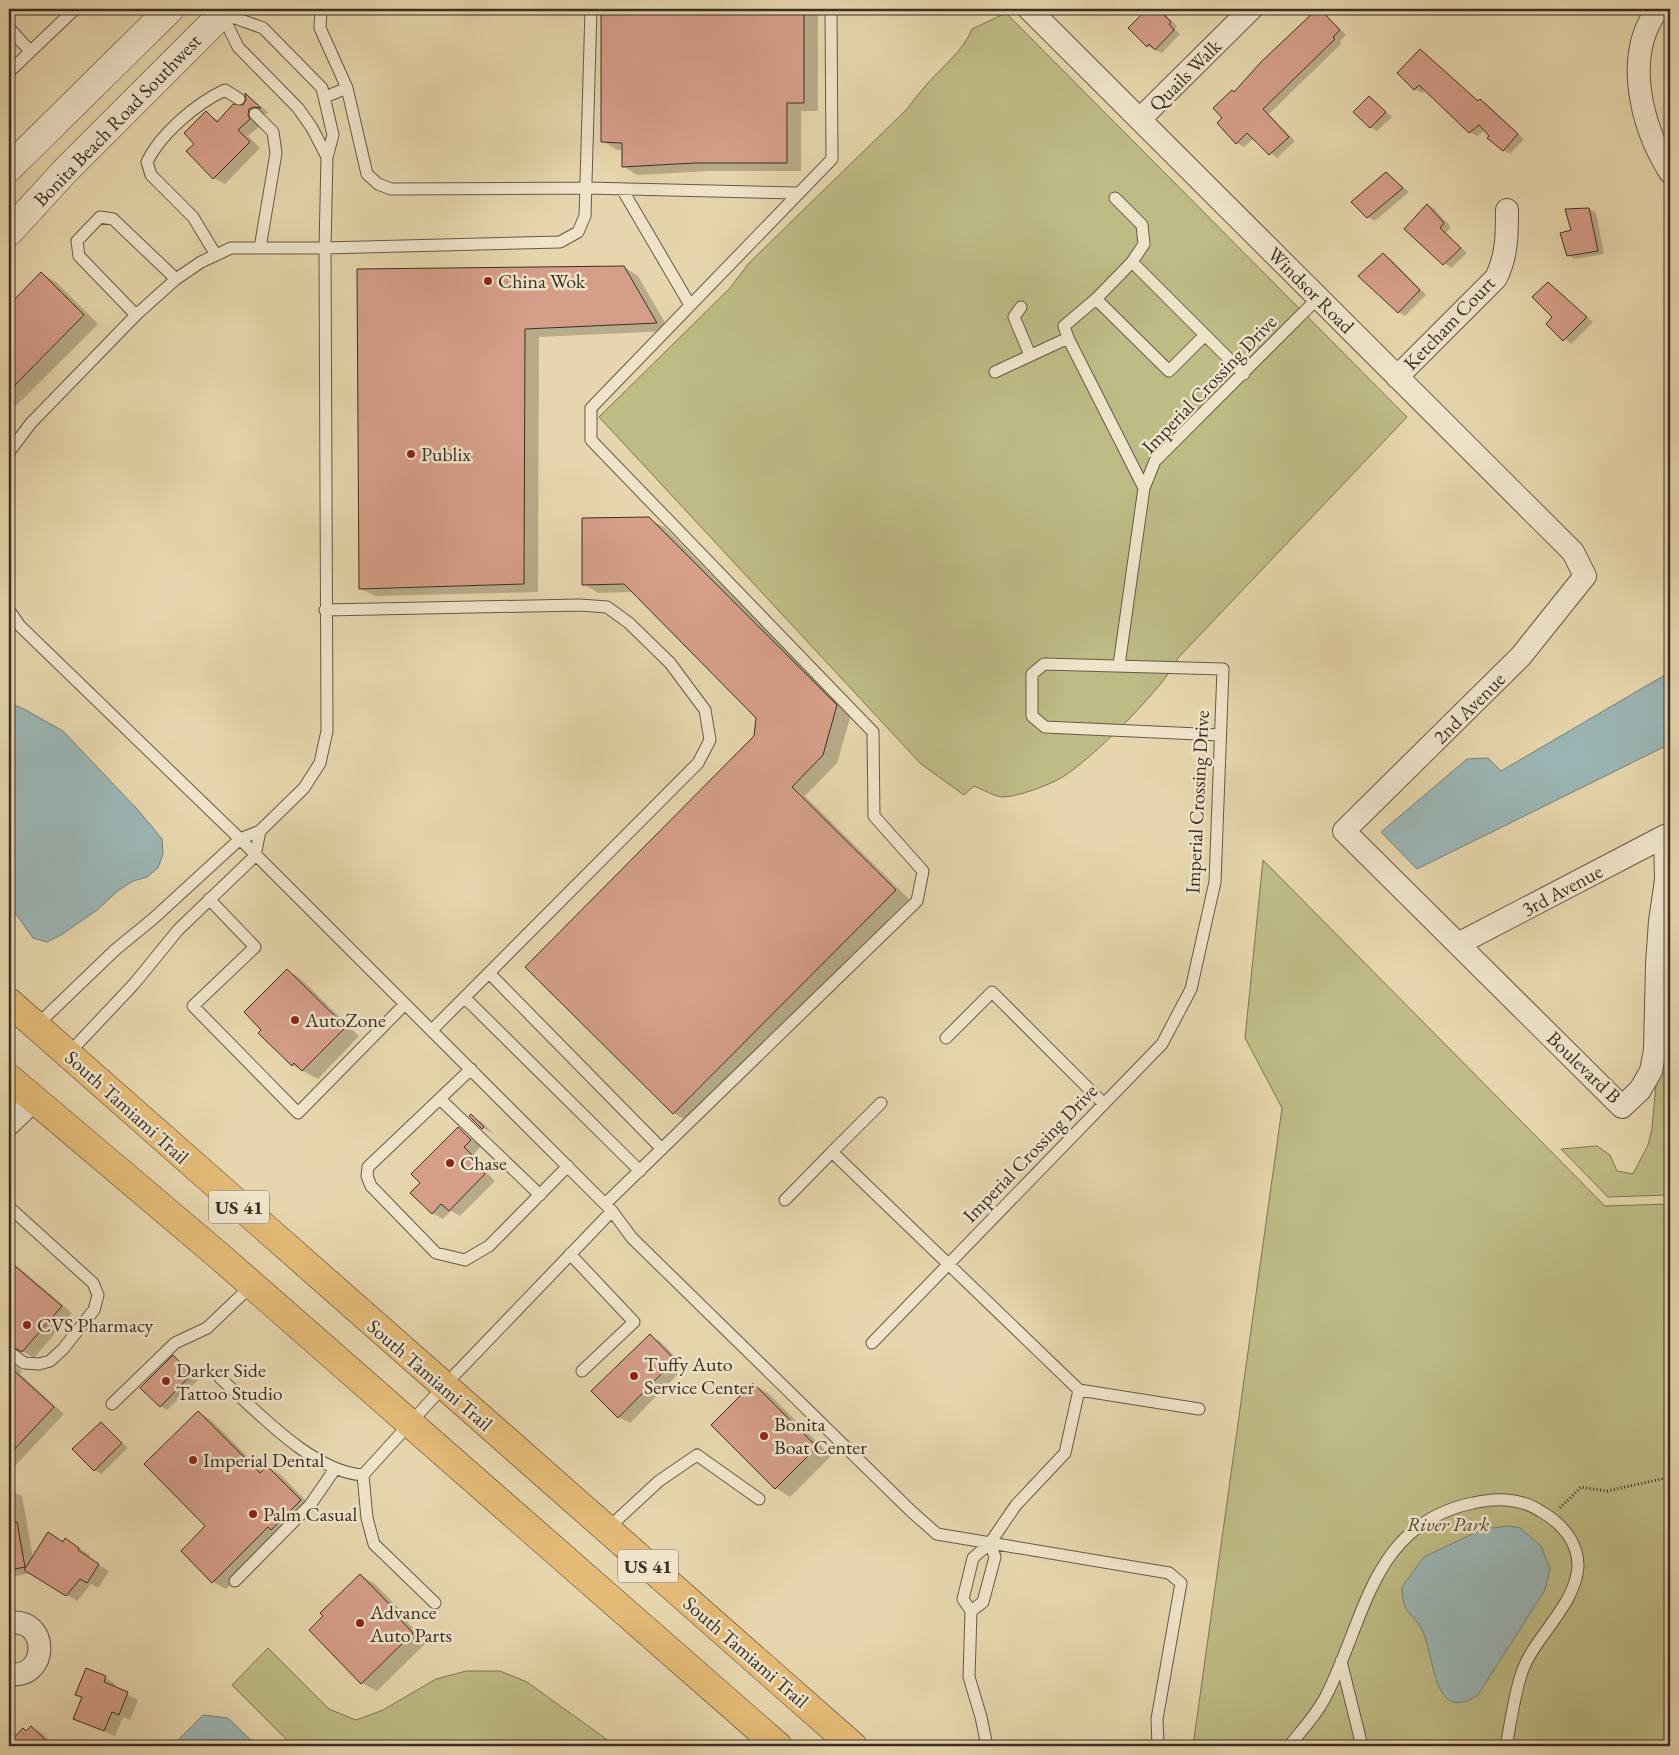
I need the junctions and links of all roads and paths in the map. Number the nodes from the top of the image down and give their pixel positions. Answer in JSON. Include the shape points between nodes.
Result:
{"nodes":[{"id":1,"x":75,"y":9,"type":"edge"},
{"id":2,"x":170,"y":9,"type":"edge"},
{"id":3,"x":321,"y":9,"type":"edge"},
{"id":4,"x":591,"y":9,"type":"edge"},
{"id":5,"x":831,"y":9,"type":"edge"},
{"id":6,"x":1029,"y":9,"type":"edge"},
{"id":7,"x":1252,"y":9,"type":"edge"},
{"id":8,"x":1658,"y":9,"type":"edge"},
{"id":9,"x":223,"y":10,"type":"edge"},
{"id":10,"x":9,"y":28,"type":"edge"},
{"id":11,"x":30,"y":50,"type":"junction"},
{"id":12,"x":9,"y":72,"type":"edge"},
{"id":13,"x":348,"y":88,"type":"junction"},
{"id":14,"x":325,"y":97,"type":"junction"},
{"id":15,"x":239,"y":99,"type":"dead end"},
{"id":16,"x":255,"y":114,"type":"dead end"},
{"id":17,"x":1140,"y":119,"type":"junction"},
{"id":18,"x":327,"y":157,"type":"junction"},
{"id":19,"x":9,"y":168,"type":"edge"},
{"id":20,"x":1670,"y":172,"type":"edge"},
{"id":21,"x":586,"y":188,"type":"junction"},
{"id":22,"x":622,"y":189,"type":"junction"},
{"id":23,"x":799,"y":193,"type":"junction"},
{"id":24,"x":1115,"y":198,"type":"dead end"},
{"id":25,"x":1507,"y":210,"type":"dead end"},
{"id":26,"x":9,"y":232,"type":"edge"},
{"id":27,"x":260,"y":248,"type":"junction"},
{"id":28,"x":324,"y":248,"type":"junction"},
{"id":29,"x":216,"y":255,"type":"junction"},
{"id":30,"x":1132,"y":262,"type":"junction"},
{"id":31,"x":176,"y":279,"type":"junction"},
{"id":32,"x":1318,"y":298,"type":"junction"},
{"id":33,"x":1096,"y":299,"type":"junction"},
{"id":34,"x":690,"y":305,"type":"junction"},
{"id":35,"x":1021,"y":307,"type":"dead end"},
{"id":36,"x":136,"y":315,"type":"junction"},
{"id":37,"x":1205,"y":335,"type":"junction"},
{"id":38,"x":1068,"y":338,"type":"junction"},
{"id":39,"x":1030,"y":355,"type":"junction"},
{"id":40,"x":995,"y":372,"type":"dead end"},
{"id":41,"x":1244,"y":374,"type":"junction"},
{"id":42,"x":1397,"y":377,"type":"junction"},
{"id":43,"x":9,"y":452,"type":"edge"},
{"id":44,"x":1144,"y":488,"type":"junction"},
{"id":45,"x":1585,"y":576,"type":"joint"},
{"id":46,"x":9,"y":610,"type":"edge"},
{"id":47,"x":325,"y":610,"type":"junction"},
{"id":48,"x":1119,"y":665,"type":"junction"},
{"id":49,"x":1220,"y":735,"type":"junction"},
{"id":50,"x":260,"y":831,"type":"junction"},
{"id":51,"x":1344,"y":831,"type":"joint"},
{"id":52,"x":1665,"y":836,"type":"joint"},
{"id":53,"x":240,"y":839,"type":"junction"},
{"id":54,"x":255,"y":856,"type":"junction"},
{"id":55,"x":210,"y":900,"type":"junction"},
{"id":56,"x":1458,"y":944,"type":"junction"},
{"id":57,"x":489,"y":973,"type":"junction"},
{"id":58,"x":465,"y":998,"type":"junction"},
{"id":59,"x":9,"y":1002,"type":"edge"},
{"id":60,"x":405,"y":1004,"type":"junction"},
{"id":61,"x":36,"y":1026,"type":"junction"},
{"id":62,"x":432,"y":1030,"type":"junction"},
{"id":63,"x":946,"y":1038,"type":"dead end"},
{"id":64,"x":68,"y":1054,"type":"junction"},
{"id":65,"x":471,"y":1069,"type":"junction"},
{"id":66,"x":9,"y":1078,"type":"edge"},
{"id":67,"x":440,"y":1099,"type":"junction"},
{"id":68,"x":34,"y":1100,"type":"junction"},
{"id":69,"x":881,"y":1103,"type":"dead end"},
{"id":70,"x":1104,"y":1104,"type":"junction"},
{"id":71,"x":9,"y":1124,"type":"edge"},
{"id":72,"x":662,"y":1148,"type":"junction"},
{"id":73,"x":832,"y":1152,"type":"junction"},
{"id":74,"x":568,"y":1166,"type":"junction"},
{"id":75,"x":640,"y":1171,"type":"junction"},
{"id":76,"x":540,"y":1195,"type":"junction"},
{"id":77,"x":785,"y":1200,"type":"dead end"},
{"id":78,"x":9,"y":1207,"type":"edge"},
{"id":79,"x":609,"y":1207,"type":"junction"},
{"id":80,"x":570,"y":1254,"type":"junction"},
{"id":81,"x":948,"y":1265,"type":"junction"},
{"id":82,"x":252,"y":1285,"type":"junction"},
{"id":83,"x":872,"y":1343,"type":"dead end"},
{"id":84,"x":9,"y":1352,"type":"edge"},
{"id":85,"x":582,"y":1371,"type":"dead end"},
{"id":86,"x":220,"y":1378,"type":"dead end"},
{"id":87,"x":443,"y":1387,"type":"junction"},
{"id":88,"x":1079,"y":1390,"type":"junction"},
{"id":89,"x":112,"y":1404,"type":"dead end"},
{"id":90,"x":1199,"y":1409,"type":"dead end"},
{"id":91,"x":410,"y":1424,"type":"junction"},
{"id":92,"x":335,"y":1469,"type":"junction"},
{"id":93,"x":363,"y":1475,"type":"junction"},
{"id":94,"x":1670,"y":1477,"type":"edge"},
{"id":95,"x":759,"y":1499,"type":"dead end"},
{"id":96,"x":1552,"y":1518,"type":"junction"},
{"id":97,"x":606,"y":1530,"type":"junction"},
{"id":98,"x":990,"y":1543,"type":"junction"},
{"id":99,"x":235,"y":1581,"type":"dead end"},
{"id":100,"x":435,"y":1603,"type":"dead end"},
{"id":101,"x":971,"y":1611,"type":"junction"},
{"id":102,"x":9,"y":1623,"type":"edge"},
{"id":103,"x":1341,"y":1660,"type":"junction"},
{"id":104,"x":9,"y":1674,"type":"edge"},
{"id":105,"x":778,"y":1746,"type":"edge"},
{"id":106,"x":853,"y":1746,"type":"edge"},
{"id":107,"x":987,"y":1746,"type":"edge"},
{"id":108,"x":1158,"y":1746,"type":"edge"},
{"id":109,"x":1289,"y":1746,"type":"edge"},
{"id":110,"x":1362,"y":1746,"type":"edge"},
{"id":111,"x":1506,"y":1746,"type":"edge"}],
"edges":[{"from":1,"to":11,"type":"lane"},
{"from":2,"to":19,"type":"main road","name":"Bonita Beach Road Southwest"},
{"from":3,"to":13,"type":"lane","via":[[320,28]]},
{"from":4,"to":21,"type":"lane"},
{"from":5,"to":23,"type":"lane","via":[[832,159]]},
{"from":6,"to":17,"type":"street","name":"Windsor Road"},
{"from":7,"to":17,"type":"street","name":"Quails Walk"},
{"from":8,"to":20,"type":"street","via":[[1648,22],[1641,41],[1639,86],[1649,129]]},
{"from":9,"to":14,"type":"lane","via":[[263,28],[322,88]]},
{"from":9,"to":18,"type":"lane","via":[[238,46],[298,108]]},
{"from":9,"to":26,"type":"main road","name":"Bonita Beach Road Southwest"},
{"from":10,"to":11,"type":"lane"},
{"from":11,"to":12,"type":"lane"},
{"from":13,"to":14,"type":"lane"},
{"from":13,"to":21,"type":"lane","via":[[367,174],[378,184],[391,189]]},
{"from":14,"to":18,"type":"lane","via":[[334,135]]},
{"from":15,"to":29,"type":"lane","via":[[225,90],[204,100],[153,148],[146,162],[151,175],[193,217]]},
{"from":16,"to":27,"type":"lane","via":[[273,132],[276,153]]},
{"from":17,"to":32,"type":"street","name":"Windsor Road"},
{"from":18,"to":28,"type":"lane"},
{"from":21,"to":22,"type":"lane"},
{"from":21,"to":28,"type":"lane","via":[[585,216],[578,232],[560,242]]},
{"from":22,"to":23,"type":"lane"},
{"from":22,"to":34,"type":"lane"},
{"from":23,"to":34,"type":"lane"},
{"from":24,"to":30,"type":"lane","via":[[1142,225],[1144,244]]},
{"from":25,"to":42,"type":"street","name":"Ketcham Court","via":[[1507,245],[1496,278]]},
{"from":27,"to":28,"type":"lane"},
{"from":27,"to":29,"type":"lane","via":[[231,248]]},
{"from":28,"to":47,"type":"lane"},
{"from":29,"to":31,"type":"lane"},
{"from":30,"to":33,"type":"lane"},
{"from":30,"to":37,"type":"lane"},
{"from":31,"to":36,"type":"lane"},
{"from":31,"to":36,"type":"lane","via":[[113,219],[100,217],[77,241],[79,256]]},
{"from":32,"to":41,"type":"lane","name":"Imperial Crossing Drive"},
{"from":32,"to":42,"type":"street","name":"Windsor Road"},
{"from":33,"to":37,"type":"lane","via":[[1169,371]]},
{"from":33,"to":38,"type":"lane","via":[[1064,326]]},
{"from":34,"to":72,"type":"lane","via":[[591,408],[591,440],[873,732],[874,816],[923,871],[917,901]]},
{"from":35,"to":39,"type":"lane","via":[[1014,317]]},
{"from":36,"to":43,"type":"lane","via":[[31,423]]},
{"from":37,"to":41,"type":"lane"},
{"from":38,"to":39,"type":"lane"},
{"from":38,"to":44,"type":"lane"},
{"from":39,"to":40,"type":"lane"},
{"from":41,"to":44,"type":"lane","name":"Imperial Crossing Drive","via":[[1156,462]]},
{"from":42,"to":45,"type":"street","name":"Windsor Road","via":[[1573,552]]},
{"from":44,"to":48,"type":"lane","name":"Imperial Crossing Drive"},
{"from":45,"to":51,"type":"street","name":"2nd Avenue","via":[[1521,656]]},
{"from":46,"to":53,"type":"lane","via":[[27,632]]},
{"from":47,"to":50,"type":"lane","via":[[327,731],[320,763],[304,788]]},
{"from":47,"to":57,"type":"lane","via":[[580,605],[607,608],[629,623],[670,663],[705,710],[710,740],[698,763]]},
{"from":48,"to":49,"type":"lane","name":"Imperial Crossing Drive","via":[[1223,669]]},
{"from":48,"to":49,"type":"lane","via":[[1044,664],[1032,674],[1032,716],[1045,727]]},
{"from":49,"to":70,"type":"lane","name":"Imperial Crossing Drive","via":[[1215,882],[1191,989],[1162,1044]]},
{"from":50,"to":53,"type":"lane"},
{"from":50,"to":54,"type":"lane"},
{"from":51,"to":56,"type":"street","name":"Boulevard B"},
{"from":52,"to":56,"type":"street","name":"3rd Avenue"},
{"from":52,"to":56,"type":"street","name":"Boulevard B","via":[[1666,880],[1657,964],[1655,1050],[1651,1071],[1640,1090],[1622,1107]]},
{"from":53,"to":54,"type":"lane"},
{"from":53,"to":61,"type":"lane","via":[[115,950]]},
{"from":54,"to":55,"type":"lane"},
{"from":54,"to":60,"type":"lane"},
{"from":55,"to":60,"type":"lane","via":[[255,947],[193,1006],[298,1113]]},
{"from":55,"to":64,"type":"lane","via":[[178,930],[134,984]]},
{"from":57,"to":58,"type":"lane"},
{"from":57,"to":72,"type":"lane"},
{"from":58,"to":62,"type":"lane"},
{"from":58,"to":75,"type":"lane"},
{"from":59,"to":61,"type":"main road","name":"South Tamiami Trail","number":"US 41"},
{"from":60,"to":62,"type":"lane"},
{"from":61,"to":64,"type":"main road","name":"South Tamiami Trail","number":"US 41"},
{"from":62,"to":65,"type":"lane"},
{"from":63,"to":70,"type":"lane","via":[[992,992]]},
{"from":64,"to":87,"type":"main road","name":"South Tamiami Trail","number":"US 41"},
{"from":65,"to":67,"type":"lane"},
{"from":65,"to":74,"type":"lane"},
{"from":66,"to":68,"type":"main road","number":"US 41"},
{"from":67,"to":76,"type":"lane"},
{"from":67,"to":76,"type":"lane","via":[[368,1167],[367,1176],[371,1186],[436,1253],[465,1260],[489,1246]]},
{"from":68,"to":71,"type":"street"},
{"from":68,"to":82,"type":"main road","number":"US 41"},
{"from":69,"to":73,"type":"lane"},
{"from":70,"to":81,"type":"lane","name":"Imperial Crossing Drive"},
{"from":72,"to":75,"type":"lane"},
{"from":73,"to":77,"type":"lane"},
{"from":73,"to":81,"type":"lane"},
{"from":74,"to":76,"type":"lane"},
{"from":74,"to":79,"type":"lane"},
{"from":75,"to":79,"type":"lane"},
{"from":78,"to":84,"type":"lane","via":[[93,1283],[98,1295],[94,1310],[50,1361],[24,1363]]},
{"from":79,"to":80,"type":"lane"},
{"from":79,"to":98,"type":"lane","via":[[632,1238],[912,1512],[937,1534]]},
{"from":80,"to":85,"type":"lane","via":[[634,1322]]},
{"from":80,"to":87,"type":"lane"},
{"from":81,"to":83,"type":"lane","name":"Imperial Crossing Drive"},
{"from":81,"to":88,"type":"lane"},
{"from":82,"to":89,"type":"lane","via":[[207,1328],[175,1343]]},
{"from":82,"to":91,"type":"main road","number":"US 41"},
{"from":86,"to":92,"type":"lane","via":[[292,1441]]},
{"from":87,"to":91,"type":"lane"},
{"from":87,"to":97,"type":"main road","name":"South Tamiami Trail","number":"US 41"},
{"from":88,"to":90,"type":"lane"},
{"from":88,"to":98,"type":"lane","via":[[1065,1453],[1016,1505]]},
{"from":91,"to":93,"type":"lane"},
{"from":91,"to":105,"type":"main road","number":"US 41"},
{"from":92,"to":93,"type":"lane"},
{"from":92,"to":99,"type":"lane","via":[[310,1504]]},
{"from":93,"to":100,"type":"lane","via":[[367,1518],[374,1544]]},
{"from":94,"to":96,"type":"path","via":[[1607,1491],[1581,1487]]},
{"from":95,"to":97,"type":"lane","via":[[697,1455],[659,1481]]},
{"from":96,"to":103,"type":"lane","via":[[1518,1500],[1488,1500],[1439,1514],[1421,1525],[1405,1537],[1385,1561],[1371,1586]]},
{"from":96,"to":111,"type":"lane","via":[[1568,1533],[1577,1553],[1574,1588],[1522,1671]]},
{"from":97,"to":106,"type":"main road","name":"South Tamiami Trail","number":"US 41"},
{"from":98,"to":101,"type":"lane","via":[[995,1557],[986,1593],[983,1602]]},
{"from":98,"to":101,"type":"lane","via":[[973,1558],[963,1599]]},
{"from":98,"to":108,"type":"lane","via":[[1169,1573],[1180,1583],[1157,1719]]},
{"from":101,"to":107,"type":"lane","via":[[969,1677]]},
{"from":102,"to":104,"type":"street","via":[[29,1626],[38,1637],[40,1646],[33,1667],[23,1673]]},
{"from":103,"to":109,"type":"lane","via":[[1327,1696]]},
{"from":103,"to":110,"type":"lane"}]}
